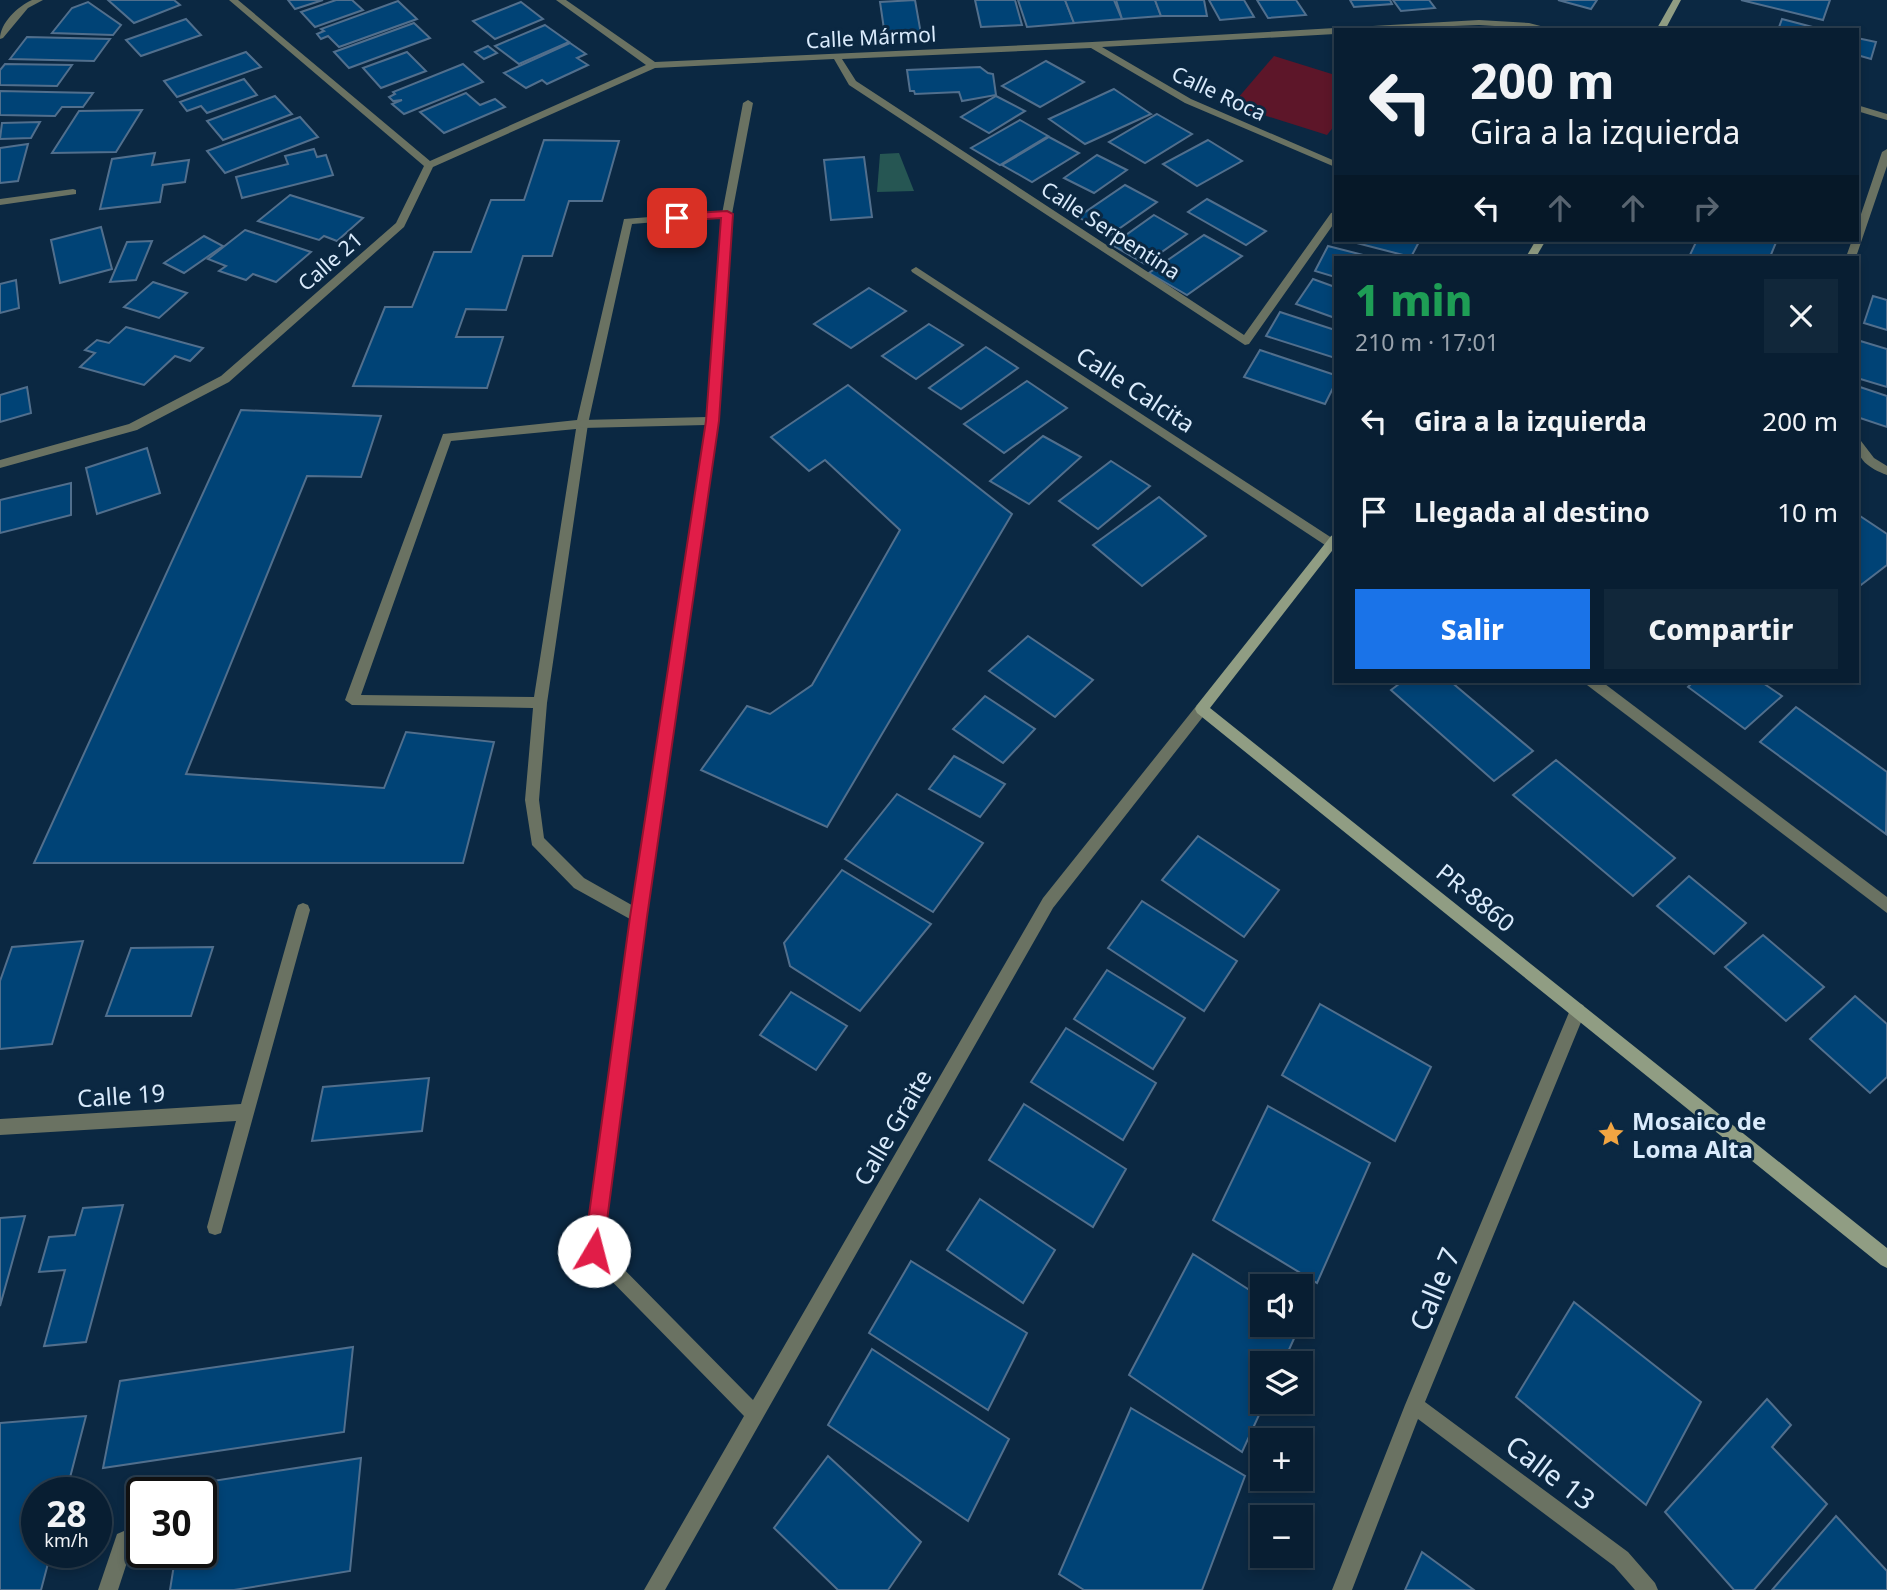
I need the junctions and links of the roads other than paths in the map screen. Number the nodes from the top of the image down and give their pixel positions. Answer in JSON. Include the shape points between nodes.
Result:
{"nodes":[{"id":1,"x":39,"y":0,"type":"edge"},
{"id":2,"x":233,"y":0,"type":"edge"},
{"id":3,"x":561,"y":0,"type":"edge"},
{"id":4,"x":1677,"y":0,"type":"edge"},
{"id":5,"x":1448,"y":27,"type":"edge"},
{"id":6,"x":1417,"y":28,"type":"edge"},
{"id":7,"x":1544,"y":28,"type":"edge"},
{"id":8,"x":1661,"y":28,"type":"edge"},
{"id":9,"x":1334,"y":31,"type":"edge"},
{"id":10,"x":0,"y":36,"type":"edge"},
{"id":11,"x":1092,"y":45,"type":"junction"},
{"id":12,"x":836,"y":56,"type":"junction"},
{"id":13,"x":653,"y":65,"type":"junction"},
{"id":14,"x":748,"y":103,"type":"dead end"},
{"id":15,"x":1859,"y":109,"type":"edge"},
{"id":16,"x":1887,"y":117,"type":"edge"},
{"id":17,"x":1887,"y":152,"type":"edge"},
{"id":18,"x":1334,"y":164,"type":"edge"},
{"id":19,"x":429,"y":165,"type":"junction"},
{"id":20,"x":73,"y":192,"type":"dead end"},
{"id":21,"x":0,"y":202,"type":"edge"},
{"id":22,"x":727,"y":214,"type":"junction"},
{"id":23,"x":1334,"y":216,"type":"edge"},
{"id":24,"x":1859,"y":234,"type":"edge"},
{"id":25,"x":916,"y":270,"type":"dead end"},
{"id":26,"x":712,"y":421,"type":"junction"},
{"id":27,"x":582,"y":424,"type":"junction"},
{"id":28,"x":1859,"y":447,"type":"edge"},
{"id":29,"x":0,"y":464,"type":"edge"},
{"id":30,"x":1887,"y":471,"type":"edge"},
{"id":31,"x":1334,"y":542,"type":"edge"},
{"id":32,"x":1595,"y":683,"type":"edge"},
{"id":33,"x":540,"y":703,"type":"junction"},
{"id":34,"x":1202,"y":709,"type":"junction"},
{"id":35,"x":1887,"y":906,"type":"edge"},
{"id":36,"x":303,"y":910,"type":"dead end"},
{"id":37,"x":639,"y":917,"type":"junction"},
{"id":38,"x":1578,"y":1010,"type":"junction"},
{"id":39,"x":246,"y":1112,"type":"junction"},
{"id":40,"x":0,"y":1128,"type":"edge"},
{"id":41,"x":215,"y":1227,"type":"dead end"},
{"id":42,"x":1887,"y":1259,"type":"edge"},
{"id":43,"x":1414,"y":1405,"type":"junction"},
{"id":44,"x":755,"y":1415,"type":"junction"},
{"id":45,"x":124,"y":1541,"type":"dead end"},
{"id":46,"x":108,"y":1590,"type":"edge"},
{"id":47,"x":654,"y":1590,"type":"edge"},
{"id":48,"x":1342,"y":1590,"type":"edge"},
{"id":49,"x":1648,"y":1590,"type":"edge"}],
"edges":[{"from":1,"to":10,"type":"street","via":[[25,6]]},
{"from":2,"to":19,"type":"street"},
{"from":3,"to":13,"type":"street"},
{"from":4,"to":8,"type":"street"},
{"from":5,"to":6,"type":"street"},
{"from":5,"to":7,"type":"street"},
{"from":9,"to":11,"type":"street","name":"Calle Mármol"},
{"from":11,"to":12,"type":"street","name":"Calle Mármol"},
{"from":11,"to":18,"type":"street","name":"Calle Roca","via":[[1188,101]]},
{"from":12,"to":13,"type":"street","name":"Calle Mármol"},
{"from":12,"to":23,"type":"street","name":"Calle Serpentina","via":[[852,83],[1245,341]]},
{"from":13,"to":19,"type":"street","name":"Calle Mármol"},
{"from":14,"to":22,"type":"street"},
{"from":15,"to":16,"type":"street"},
{"from":17,"to":24,"type":"street"},
{"from":19,"to":29,"type":"street","name":"Calle 21","via":[[400,225],[225,379],[133,426]]},
{"from":20,"to":21,"type":"street"},
{"from":22,"to":26,"type":"street"},
{"from":22,"to":27,"type":"street","via":[[628,221]]},
{"from":25,"to":31,"type":"street","name":"Calle Calcita"},
{"from":26,"to":27,"type":"street"},
{"from":26,"to":37,"type":"street"},
{"from":27,"to":33,"type":"street"},
{"from":27,"to":33,"type":"street","via":[[447,437],[352,700]]},
{"from":28,"to":30,"type":"street","via":[[1870,461]]},
{"from":31,"to":34,"type":"street"},
{"from":32,"to":35,"type":"street"},
{"from":33,"to":37,"type":"street","via":[[533,800],[537,841],[579,883]]},
{"from":34,"to":38,"type":"street","name":"PR-8860","number":"PR-8860"},
{"from":34,"to":44,"type":"street","name":"Calle Graite","via":[[1048,903]]},
{"from":36,"to":39,"type":"street"},
{"from":37,"to":44,"type":"street","via":[[594,1251]]},
{"from":38,"to":42,"type":"street","name":"PR-8860","number":"PR-8860"},
{"from":38,"to":43,"type":"street","name":"Calle 7"},
{"from":39,"to":40,"type":"street","name":"Calle 19"},
{"from":39,"to":41,"type":"street"},
{"from":43,"to":48,"type":"street","name":"Calle 7"},
{"from":43,"to":49,"type":"street","name":"Calle 13","via":[[1621,1559]]},
{"from":44,"to":47,"type":"street","name":"Calle Graite"},
{"from":45,"to":46,"type":"street"}]}
